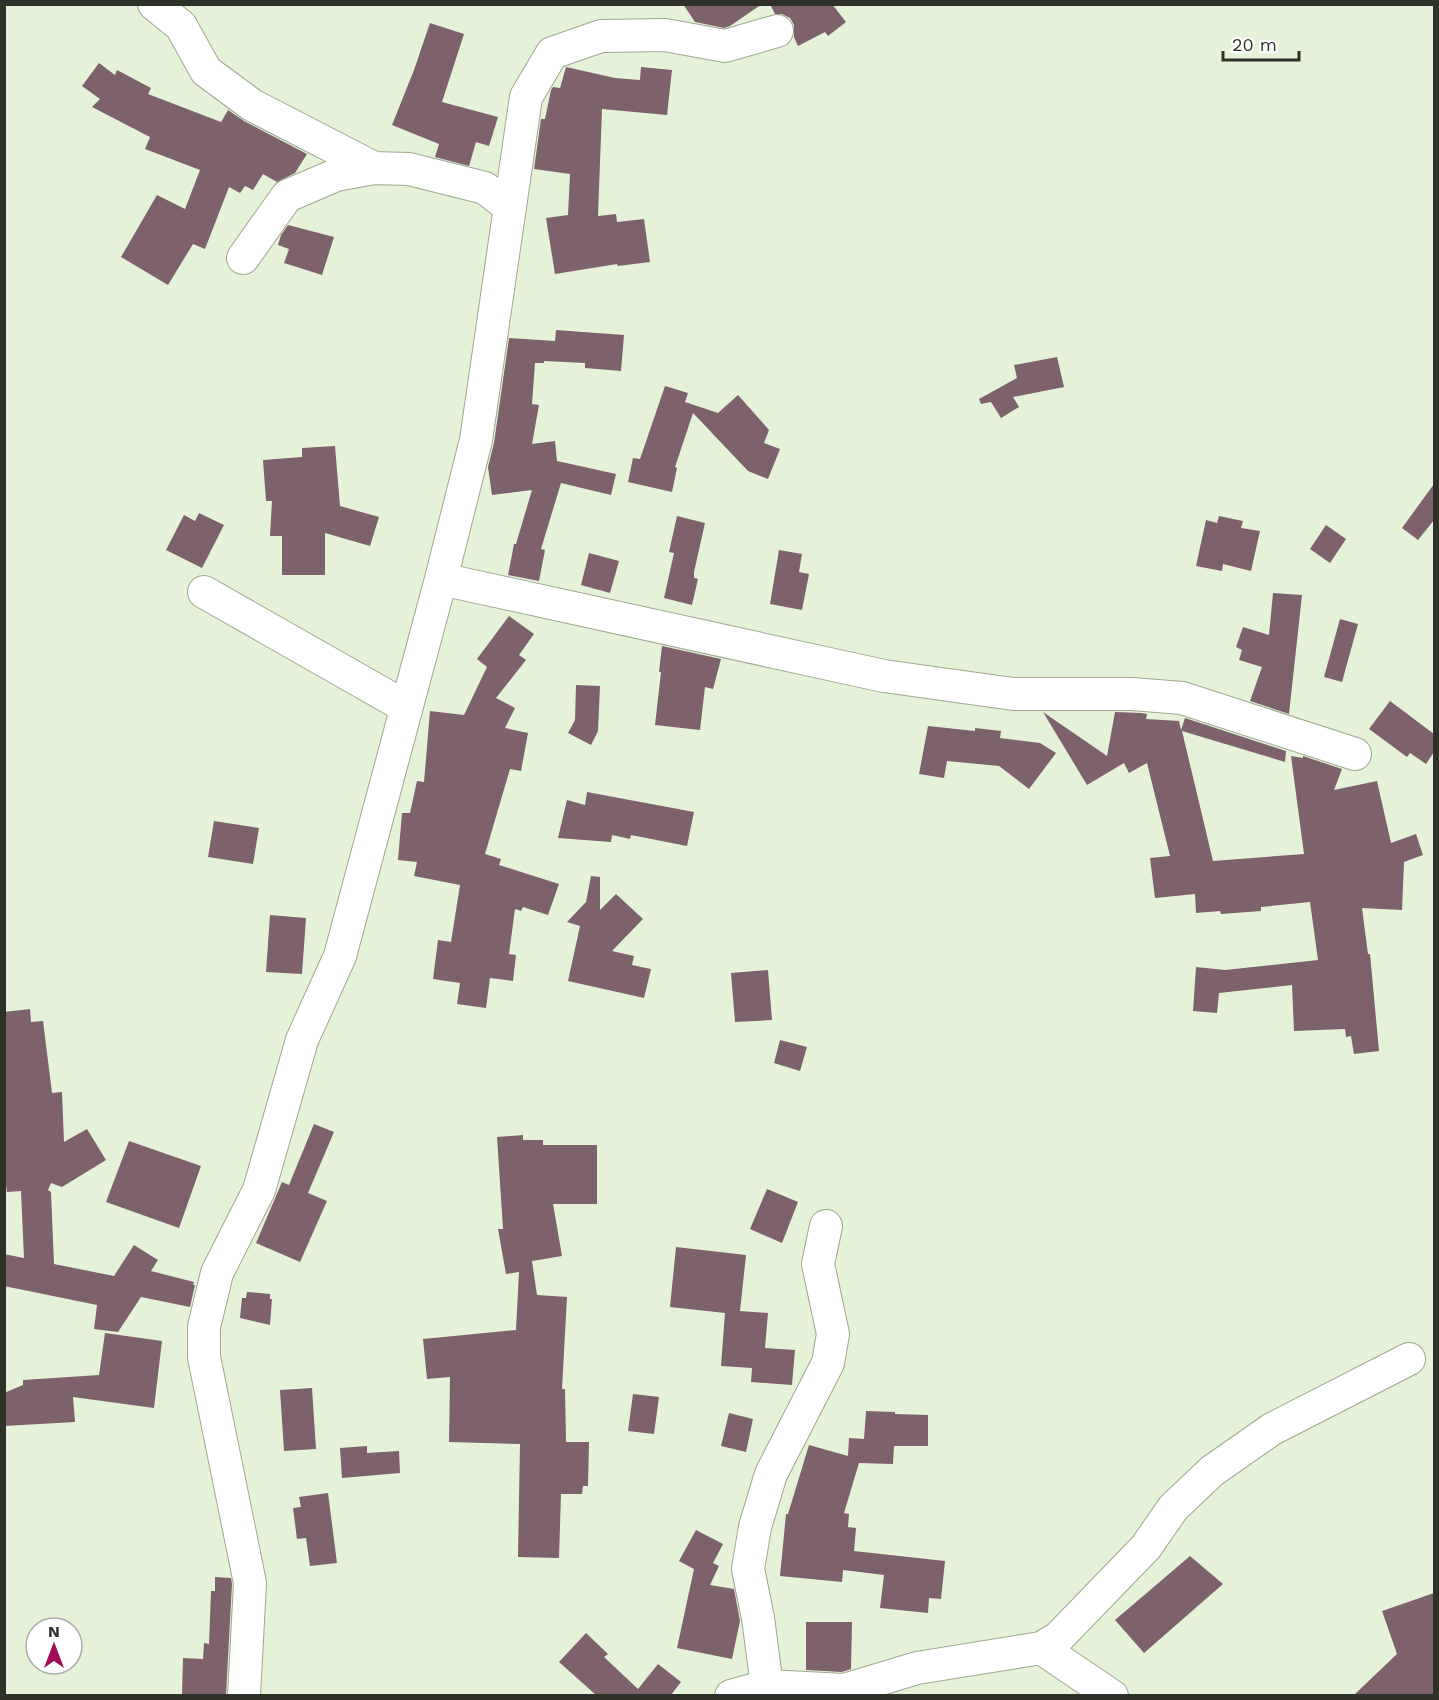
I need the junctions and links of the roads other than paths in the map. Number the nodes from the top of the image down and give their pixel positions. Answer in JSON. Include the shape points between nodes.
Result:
{"nodes":[{"id":1,"x":154,"y":4,"type":"edge"},
{"id":2,"x":777,"y":31,"type":"dead end"},
{"id":3,"x":374,"y":168,"type":"junction"},
{"id":4,"x":509,"y":207,"type":"junction"},
{"id":5,"x":243,"y":258,"type":"dead end"},
{"id":6,"x":441,"y":579,"type":"junction"},
{"id":7,"x":204,"y":592,"type":"dead end"},
{"id":8,"x":406,"y":707,"type":"junction"},
{"id":9,"x":1355,"y":754,"type":"dead end"},
{"id":10,"x":826,"y":1226,"type":"dead end"},
{"id":11,"x":1409,"y":1359,"type":"dead end"},
{"id":12,"x":1041,"y":1648,"type":"junction"},
{"id":13,"x":767,"y":1686,"type":"junction"},
{"id":14,"x":244,"y":1695,"type":"edge"},
{"id":15,"x":731,"y":1695,"type":"edge"},
{"id":16,"x":1112,"y":1695,"type":"edge"}],
"edges":[{"from":1,"to":3,"type":"street","via":[[181,26],[206,71],[252,105]]},
{"from":2,"to":4,"type":"street","via":[[725,46],[665,35],[601,36],[552,53],[525,97]]},
{"from":3,"to":4,"type":"street","via":[[409,170],[485,188]]},
{"from":3,"to":5,"type":"street","via":[[336,175],[287,196]]},
{"from":4,"to":6,"type":"street","via":[[476,440]]},
{"from":6,"to":8,"type":"street"},
{"from":6,"to":9,"type":"street","via":[[884,676],[1013,694],[1182,698]]},
{"from":7,"to":8,"type":"street"},
{"from":8,"to":14,"type":"street","via":[[340,956],[302,1040],[258,1190],[218,1273],[204,1327],[204,1357],[250,1583]]},
{"from":10,"to":13,"type":"street","via":[[818,1264],[833,1334],[828,1363],[771,1474],[755,1527],[748,1569]]},
{"from":11,"to":12,"type":"street","via":[[1272,1429],[1212,1471],[1173,1508],[1146,1547],[1058,1638]]},
{"from":12,"to":13,"type":"street","via":[[916,1668],[844,1690]]},
{"from":12,"to":16,"type":"street"},
{"from":13,"to":15,"type":"street"}]}
